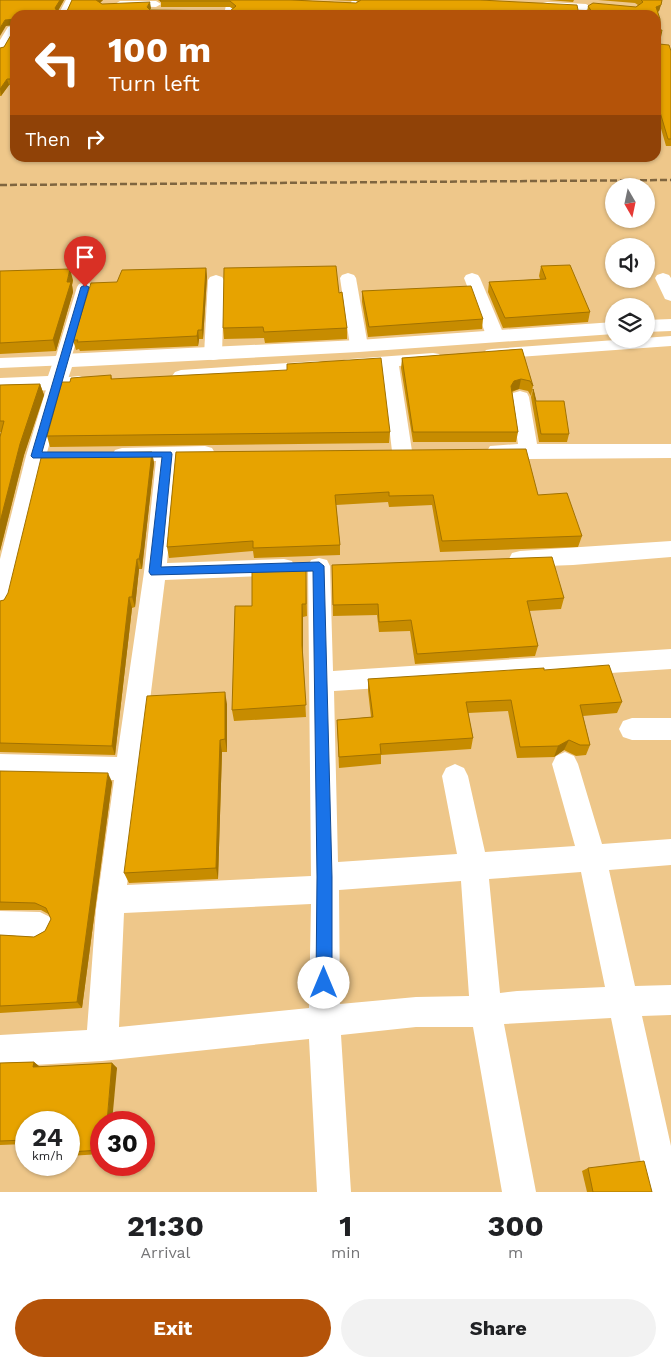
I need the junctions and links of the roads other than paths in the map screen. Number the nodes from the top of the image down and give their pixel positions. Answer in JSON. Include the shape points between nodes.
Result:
{"nodes":[{"id":1,"x":540,"y":4,"type":"edge"},
{"id":2,"x":112,"y":5,"type":"edge"},
{"id":3,"x":589,"y":6,"type":"edge"},
{"id":4,"x":158,"y":9,"type":"edge"},
{"id":5,"x":10,"y":36,"type":"edge"},
{"id":6,"x":0,"y":52,"type":"edge"},
{"id":7,"x":348,"y":278,"type":"dead end"},
{"id":8,"x":472,"y":278,"type":"dead end"},
{"id":9,"x":663,"y":278,"type":"dead end"},
{"id":10,"x":216,"y":280,"type":"dead end"},
{"id":11,"x":85,"y":287,"type":"dead end"},
{"id":12,"x":671,"y":296,"type":"edge"},
{"id":13,"x":671,"y":325,"type":"edge"},
{"id":14,"x":655,"y":326,"type":"edge"},
{"id":15,"x":605,"y":329,"type":"edge"},
{"id":16,"x":495,"y":335,"type":"junction"},
{"id":17,"x":671,"y":342,"type":"edge"},
{"id":18,"x":359,"y":346,"type":"junction"},
{"id":19,"x":213,"y":355,"type":"junction"},
{"id":20,"x":477,"y":355,"type":"edge"},
{"id":21,"x":448,"y":357,"type":"edge"},
{"id":22,"x":63,"y":361,"type":"junction"},
{"id":23,"x":390,"y":362,"type":"junction"},
{"id":24,"x":0,"y":364,"type":"edge"},
{"id":25,"x":166,"y":377,"type":"edge"},
{"id":26,"x":97,"y":381,"type":"edge"},
{"id":27,"x":57,"y":383,"type":"junction"},
{"id":28,"x":0,"y":385,"type":"edge"},
{"id":29,"x":520,"y":397,"type":"dead end"},
{"id":30,"x":383,"y":451,"type":"edge"},
{"id":31,"x":480,"y":451,"type":"edge"},
{"id":32,"x":671,"y":451,"type":"edge"},
{"id":33,"x":529,"y":452,"type":"junction"},
{"id":34,"x":226,"y":453,"type":"edge"},
{"id":35,"x":167,"y":454,"type":"junction"},
{"id":36,"x":102,"y":455,"type":"edge"},
{"id":37,"x":671,"y":549,"type":"edge"},
{"id":38,"x":505,"y":560,"type":"edge"},
{"id":39,"x":155,"y":572,"type":"junction"},
{"id":40,"x":0,"y":603,"type":"edge"},
{"id":41,"x":671,"y":659,"type":"edge"},
{"id":42,"x":320,"y":682,"type":"junction"},
{"id":43,"x":671,"y":729,"type":"edge"},
{"id":44,"x":632,"y":730,"type":"dead end"},
{"id":45,"x":565,"y":764,"type":"dead end"},
{"id":46,"x":0,"y":766,"type":"edge"},
{"id":47,"x":128,"y":769,"type":"junction"},
{"id":48,"x":455,"y":776,"type":"dead end"},
{"id":49,"x":671,"y":852,"type":"edge"},
{"id":50,"x":592,"y":858,"type":"junction"},
{"id":51,"x":474,"y":867,"type":"junction"},
{"id":52,"x":325,"y":883,"type":"junction"},
{"id":53,"x":111,"y":900,"type":"junction"},
{"id":54,"x":0,"y":926,"type":"edge"},
{"id":55,"x":40,"y":927,"type":"dead end"},
{"id":56,"x":671,"y":1000,"type":"edge"},
{"id":57,"x":624,"y":1003,"type":"junction"},
{"id":58,"x":486,"y":1011,"type":"junction"},
{"id":59,"x":324,"y":1021,"type":"junction"},
{"id":60,"x":102,"y":1045,"type":"junction"},
{"id":61,"x":0,"y":1051,"type":"edge"},
{"id":62,"x":334,"y":1192,"type":"edge"},
{"id":63,"x":519,"y":1192,"type":"edge"},
{"id":64,"x":664,"y":1192,"type":"edge"}],
"edges":[{"from":1,"to":3,"type":"street"},
{"from":2,"to":4,"type":"street"},
{"from":5,"to":6,"type":"street"},
{"from":7,"to":18,"type":"street"},
{"from":8,"to":16,"type":"street"},
{"from":9,"to":12,"type":"street"},
{"from":10,"to":19,"type":"street"},
{"from":11,"to":22,"type":"street"},
{"from":13,"to":14,"type":"street"},
{"from":15,"to":16,"type":"street"},
{"from":16,"to":18,"type":"street"},
{"from":17,"to":20,"type":"street"},
{"from":18,"to":19,"type":"street"},
{"from":19,"to":22,"type":"street"},
{"from":21,"to":23,"type":"street"},
{"from":22,"to":24,"type":"street"},
{"from":22,"to":27,"type":"street"},
{"from":23,"to":25,"type":"street"},
{"from":23,"to":30,"type":"street","via":[[412,451]]},
{"from":26,"to":27,"type":"street"},
{"from":27,"to":28,"type":"street"},
{"from":27,"to":40,"type":"street","via":[[46,456]]},
{"from":29,"to":33,"type":"street"},
{"from":31,"to":33,"type":"street"},
{"from":32,"to":33,"type":"street"},
{"from":34,"to":35,"type":"street"},
{"from":35,"to":36,"type":"street"},
{"from":35,"to":39,"type":"street"},
{"from":37,"to":38,"type":"street"},
{"from":39,"to":42,"type":"street","via":[[328,566]]},
{"from":39,"to":47,"type":"street"},
{"from":41,"to":42,"type":"street"},
{"from":42,"to":52,"type":"street"},
{"from":43,"to":44,"type":"street"},
{"from":45,"to":50,"type":"street"},
{"from":46,"to":47,"type":"street"},
{"from":47,"to":53,"type":"street"},
{"from":48,"to":51,"type":"street"},
{"from":49,"to":50,"type":"street"},
{"from":50,"to":51,"type":"street"},
{"from":50,"to":57,"type":"street"},
{"from":51,"to":52,"type":"street"},
{"from":51,"to":58,"type":"street"},
{"from":52,"to":53,"type":"street"},
{"from":52,"to":59,"type":"street"},
{"from":53,"to":60,"type":"street"},
{"from":54,"to":55,"type":"street"},
{"from":56,"to":57,"type":"street"},
{"from":57,"to":58,"type":"street","via":[[518,1006]]},
{"from":57,"to":64,"type":"street"},
{"from":58,"to":59,"type":"street","via":[[416,1012]]},
{"from":58,"to":63,"type":"street"},
{"from":59,"to":60,"type":"street"},
{"from":59,"to":62,"type":"street"},
{"from":60,"to":61,"type":"street"}]}
